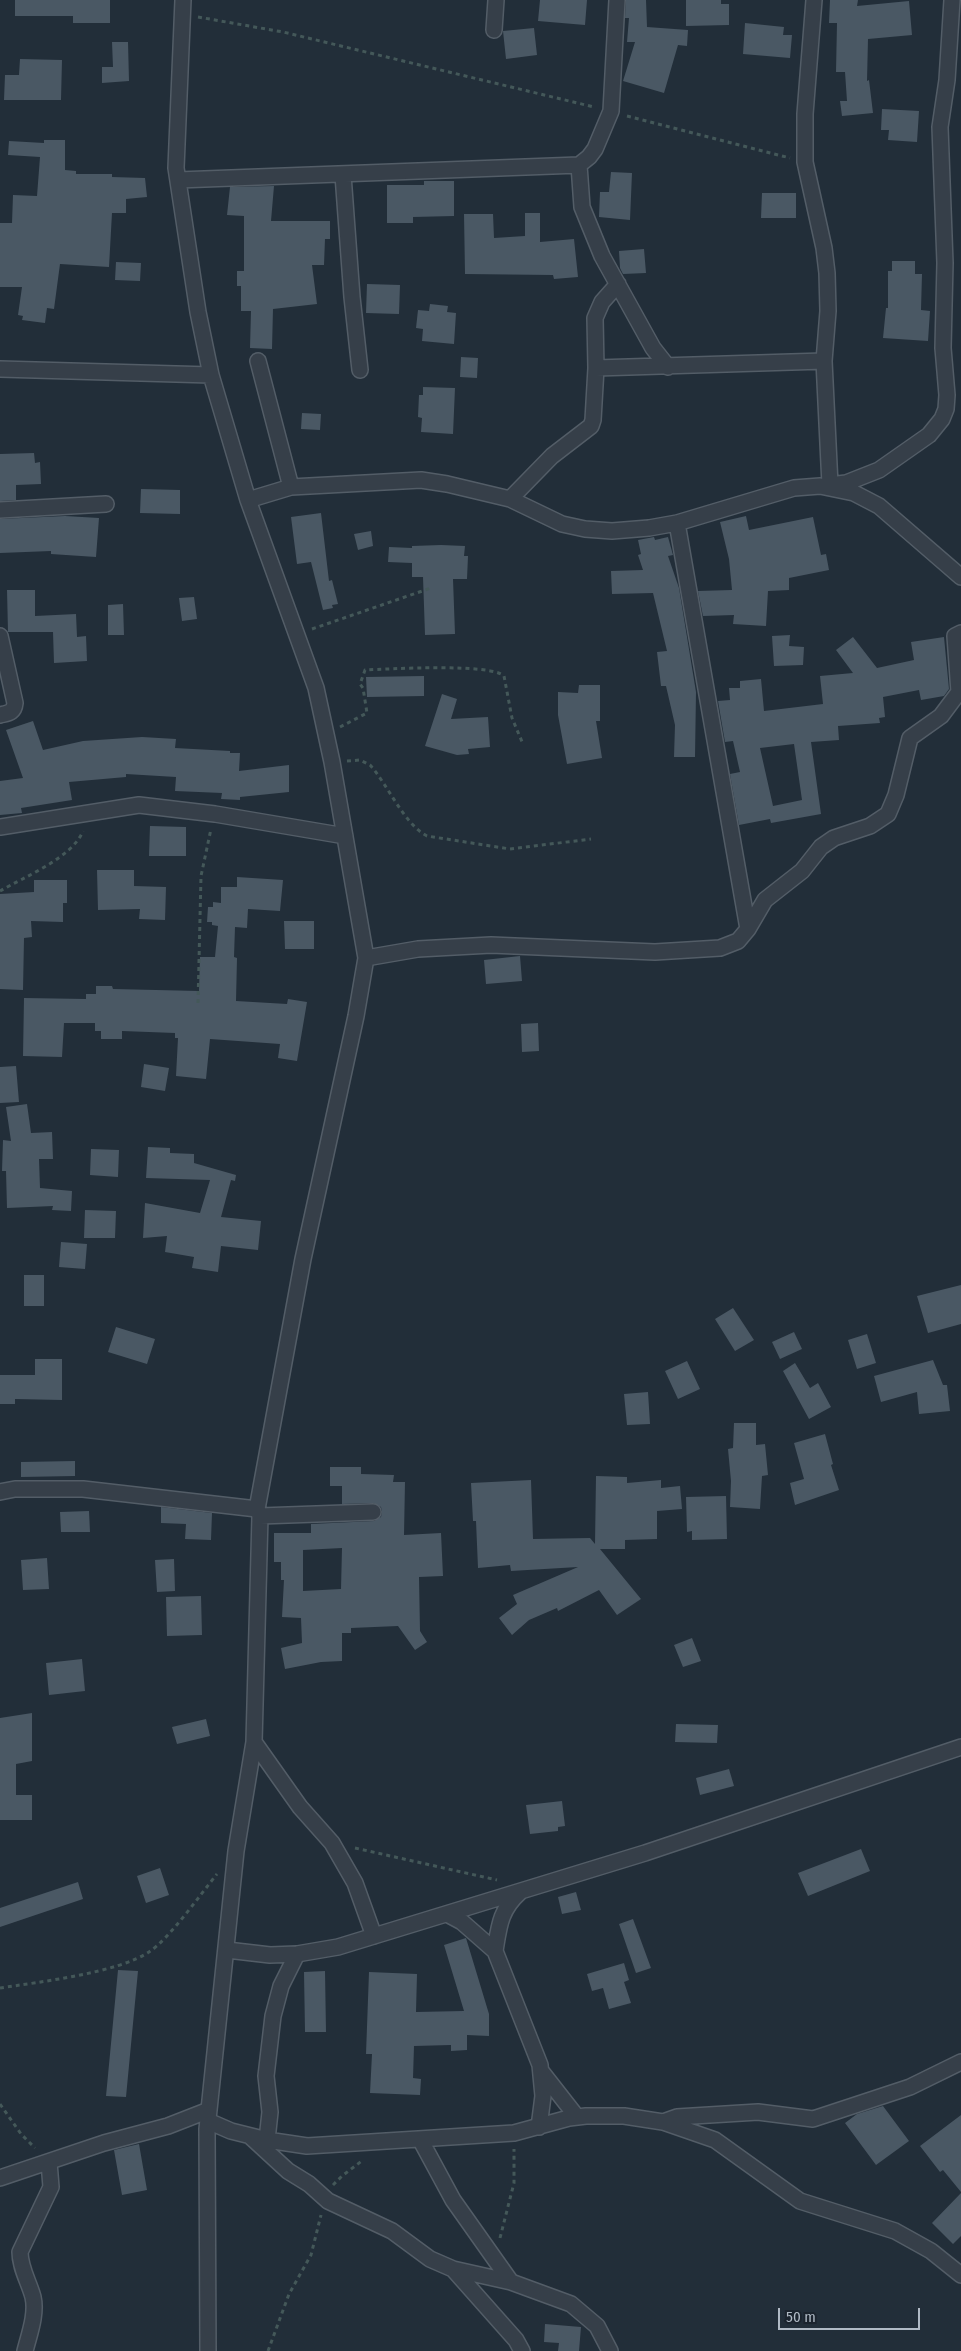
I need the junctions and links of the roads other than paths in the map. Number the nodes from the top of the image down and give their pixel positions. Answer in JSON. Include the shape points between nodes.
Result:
{"nodes":[{"id":1,"x":496,"y":0,"type":"edge"},
{"id":2,"x":617,"y":0,"type":"edge"},
{"id":3,"x":814,"y":0,"type":"edge"},
{"id":4,"x":952,"y":0,"type":"edge"},
{"id":5,"x":183,"y":7,"type":"edge"},
{"id":6,"x":494,"y":30,"type":"dead end"},
{"id":7,"x":579,"y":165,"type":"junction"},
{"id":8,"x":344,"y":175,"type":"junction"},
{"id":9,"x":178,"y":180,"type":"junction"},
{"id":10,"x":618,"y":284,"type":"junction"},
{"id":11,"x":258,"y":361,"type":"dead end"},
{"id":12,"x":824,"y":361,"type":"junction"},
{"id":13,"x":668,"y":367,"type":"junction"},
{"id":14,"x":596,"y":368,"type":"junction"},
{"id":15,"x":0,"y":369,"type":"edge"},
{"id":16,"x":360,"y":370,"type":"dead end"},
{"id":17,"x":211,"y":375,"type":"junction"},
{"id":18,"x":825,"y":486,"type":"junction"},
{"id":19,"x":291,"y":487,"type":"junction"},
{"id":20,"x":510,"y":499,"type":"junction"},
{"id":21,"x":248,"y":500,"type":"junction"},
{"id":22,"x":106,"y":504,"type":"dead end"},
{"id":23,"x":0,"y":510,"type":"edge"},
{"id":24,"x":677,"y":523,"type":"junction"},
{"id":25,"x":961,"y":577,"type":"edge"},
{"id":26,"x":961,"y":633,"type":"edge"},
{"id":27,"x":0,"y":636,"type":"edge"},
{"id":28,"x":0,"y":715,"type":"edge"},
{"id":29,"x":0,"y":826,"type":"edge"},
{"id":30,"x":345,"y":836,"type":"junction"},
{"id":31,"x":748,"y":929,"type":"junction"},
{"id":32,"x":366,"y":958,"type":"junction"},
{"id":33,"x":0,"y":1492,"type":"edge"},
{"id":34,"x":259,"y":1512,"type":"junction"},
{"id":35,"x":373,"y":1512,"type":"dead end"},
{"id":36,"x":254,"y":1742,"type":"junction"},
{"id":37,"x":961,"y":1747,"type":"edge"},
{"id":38,"x":525,"y":1891,"type":"junction"},
{"id":39,"x":447,"y":1914,"type":"junction"},
{"id":40,"x":374,"y":1936,"type":"junction"},
{"id":41,"x":227,"y":1950,"type":"junction"},
{"id":42,"x":495,"y":1951,"type":"junction"},
{"id":43,"x":297,"y":1954,"type":"junction"},
{"id":44,"x":961,"y":2062,"type":"edge"},
{"id":45,"x":541,"y":2071,"type":"junction"},
{"id":46,"x":208,"y":2116,"type":"junction"},
{"id":47,"x":577,"y":2117,"type":"junction"},
{"id":48,"x":663,"y":2122,"type":"junction"},
{"id":49,"x":539,"y":2127,"type":"junction"},
{"id":50,"x":250,"y":2136,"type":"junction"},
{"id":51,"x":420,"y":2139,"type":"junction"},
{"id":52,"x":267,"y":2140,"type":"junction"},
{"id":53,"x":49,"y":2162,"type":"junction"},
{"id":54,"x":0,"y":2178,"type":"edge"},
{"id":55,"x":453,"y":2269,"type":"junction"},
{"id":56,"x":961,"y":2276,"type":"edge"},
{"id":57,"x":511,"y":2282,"type":"junction"},
{"id":58,"x":25,"y":2351,"type":"edge"},
{"id":59,"x":208,"y":2351,"type":"edge"},
{"id":60,"x":522,"y":2351,"type":"edge"},
{"id":61,"x":610,"y":2351,"type":"edge"}],
"edges":[{"from":1,"to":6,"type":"street"},
{"from":2,"to":7,"type":"street","via":[[611,111],[595,149]]},
{"from":3,"to":12,"type":"street","via":[[805,114],[805,162],[827,273]]},
{"from":4,"to":18,"type":"street","via":[[947,80],[940,127],[946,409],[929,435],[879,470],[846,483]]},
{"from":5,"to":9,"type":"street"},
{"from":7,"to":8,"type":"street"},
{"from":7,"to":10,"type":"street","via":[[582,207],[602,256]]},
{"from":8,"to":9,"type":"street"},
{"from":8,"to":16,"type":"street"},
{"from":9,"to":17,"type":"street"},
{"from":10,"to":13,"type":"street","via":[[653,348]]},
{"from":10,"to":14,"type":"street","via":[[596,311]]},
{"from":11,"to":19,"type":"street"},
{"from":12,"to":13,"type":"street"},
{"from":12,"to":18,"type":"street"},
{"from":13,"to":14,"type":"street"},
{"from":14,"to":20,"type":"street","via":[[590,426],[552,456]]},
{"from":15,"to":17,"type":"street"},
{"from":17,"to":21,"type":"street"},
{"from":18,"to":24,"type":"street","via":[[794,488]]},
{"from":18,"to":25,"type":"street","via":[[854,493],[879,506]]},
{"from":19,"to":20,"type":"street","via":[[421,480]]},
{"from":19,"to":21,"type":"street"},
{"from":20,"to":24,"type":"street","via":[[562,524],[585,529],[612,531]]},
{"from":21,"to":30,"type":"street","via":[[316,688]]},
{"from":22,"to":23,"type":"street"},
{"from":24,"to":31,"type":"street"},
{"from":26,"to":31,"type":"street","via":[[955,636],[959,692],[941,716],[910,738],[888,814],[870,826],[834,838],[822,847],[802,871],[765,900]]},
{"from":27,"to":28,"type":"street","via":[[15,703],[10,713]]},
{"from":29,"to":30,"type":"street","via":[[139,805]]},
{"from":30,"to":32,"type":"street"},
{"from":31,"to":32,"type":"street","via":[[738,941],[729,945],[696,951],[491,945],[418,949]]},
{"from":32,"to":34,"type":"street","via":[[303,1259]]},
{"from":33,"to":34,"type":"street","via":[[84,1489]]},
{"from":34,"to":35,"type":"street"},
{"from":34,"to":36,"type":"street"},
{"from":36,"to":40,"type":"street","via":[[300,1807],[332,1843],[356,1883]]},
{"from":36,"to":41,"type":"street","via":[[236,1851]]},
{"from":37,"to":38,"type":"street"},
{"from":38,"to":39,"type":"street"},
{"from":38,"to":42,"type":"street","via":[[508,1903],[501,1918]]},
{"from":39,"to":40,"type":"street"},
{"from":39,"to":42,"type":"street","via":[[462,1922]]},
{"from":40,"to":43,"type":"street","via":[[338,1947]]},
{"from":41,"to":43,"type":"street","via":[[270,1955]]},
{"from":41,"to":46,"type":"street"},
{"from":42,"to":45,"type":"street"},
{"from":43,"to":52,"type":"street","via":[[281,1986],[273,2016],[266,2076],[270,2112]]},
{"from":44,"to":48,"type":"street","via":[[910,2087],[813,2119],[758,2112],[677,2117]]},
{"from":45,"to":47,"type":"street"},
{"from":45,"to":49,"type":"street"},
{"from":46,"to":50,"type":"street","via":[[231,2131]]},
{"from":46,"to":53,"type":"street","via":[[104,2143]]},
{"from":46,"to":59,"type":"street"},
{"from":47,"to":48,"type":"street","via":[[624,2116]]},
{"from":47,"to":49,"type":"street"},
{"from":48,"to":56,"type":"street","via":[[715,2140],[800,2201],[895,2231],[931,2251]]},
{"from":49,"to":51,"type":"street","via":[[514,2133]]},
{"from":50,"to":52,"type":"street"},
{"from":50,"to":55,"type":"street","via":[[323,2197],[392,2231],[430,2259]]},
{"from":51,"to":52,"type":"street","via":[[308,2146]]},
{"from":51,"to":57,"type":"street","via":[[453,2200]]},
{"from":53,"to":54,"type":"street"},
{"from":53,"to":58,"type":"street","via":[[51,2187],[20,2252],[33,2298],[34,2315]]},
{"from":55,"to":57,"type":"street"},
{"from":55,"to":60,"type":"street"},
{"from":57,"to":61,"type":"street","via":[[571,2304],[597,2326]]}]}
